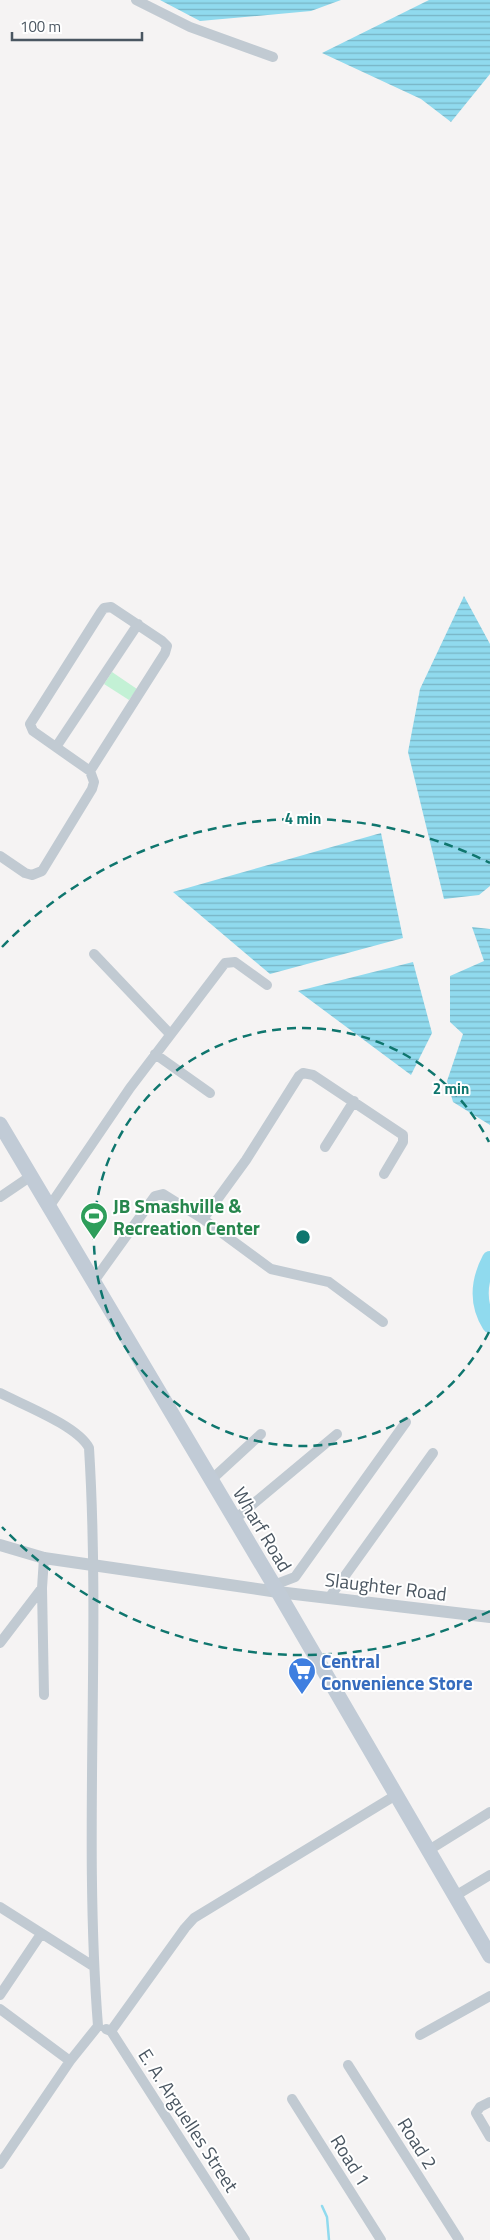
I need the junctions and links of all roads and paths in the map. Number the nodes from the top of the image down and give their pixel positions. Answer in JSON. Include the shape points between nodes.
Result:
{"nodes":[{"id":1,"x":136,"y":0,"type":"edge"},
{"id":2,"x":273,"y":58,"type":"dead end"},
{"id":3,"x":138,"y":624,"type":"junction"},
{"id":4,"x":56,"y":747,"type":"junction"},
{"id":5,"x":90,"y":771,"type":"junction"},
{"id":6,"x":0,"y":856,"type":"edge"},
{"id":7,"x":94,"y":954,"type":"dead end"},
{"id":8,"x":267,"y":985,"type":"dead end"},
{"id":9,"x":170,"y":1034,"type":"junction"},
{"id":10,"x":155,"y":1054,"type":"junction"},
{"id":11,"x":210,"y":1093,"type":"dead end"},
{"id":12,"x":354,"y":1101,"type":"junction"},
{"id":13,"x":0,"y":1124,"type":"edge"},
{"id":14,"x":325,"y":1147,"type":"dead end"},
{"id":15,"x":384,"y":1174,"type":"dead end"},
{"id":16,"x":31,"y":1176,"type":"junction"},
{"id":17,"x":0,"y":1197,"type":"edge"},
{"id":18,"x":49,"y":1207,"type":"junction"},
{"id":19,"x":203,"y":1219,"type":"junction"},
{"id":20,"x":94,"y":1281,"type":"junction"},
{"id":21,"x":383,"y":1322,"type":"dead end"},
{"id":22,"x":0,"y":1393,"type":"edge"},
{"id":23,"x":406,"y":1422,"type":"dead end"},
{"id":24,"x":261,"y":1434,"type":"dead end"},
{"id":25,"x":337,"y":1434,"type":"dead end"},
{"id":26,"x":433,"y":1453,"type":"dead end"},
{"id":27,"x":211,"y":1480,"type":"junction"},
{"id":28,"x":234,"y":1520,"type":"junction"},
{"id":29,"x":0,"y":1545,"type":"edge"},
{"id":30,"x":44,"y":1558,"type":"junction"},
{"id":31,"x":93,"y":1564,"type":"junction"},
{"id":32,"x":42,"y":1588,"type":"junction"},
{"id":33,"x":276,"y":1588,"type":"junction"},
{"id":34,"x":329,"y":1598,"type":"junction"},
{"id":35,"x":490,"y":1617,"type":"edge"},
{"id":36,"x":0,"y":1642,"type":"edge"},
{"id":37,"x":44,"y":1695,"type":"dead end"},
{"id":38,"x":396,"y":1795,"type":"junction"},
{"id":39,"x":490,"y":1812,"type":"edge"},
{"id":40,"x":429,"y":1850,"type":"junction"},
{"id":41,"x":490,"y":1875,"type":"edge"},
{"id":42,"x":455,"y":1896,"type":"junction"},
{"id":43,"x":0,"y":1907,"type":"edge"},
{"id":44,"x":41,"y":1934,"type":"junction"},
{"id":45,"x":490,"y":1956,"type":"edge"},
{"id":46,"x":93,"y":1966,"type":"junction"},
{"id":47,"x":0,"y":1995,"type":"edge"},
{"id":48,"x":490,"y":1996,"type":"edge"},
{"id":49,"x":0,"y":2009,"type":"edge"},
{"id":50,"x":98,"y":2026,"type":"junction"},
{"id":51,"x":111,"y":2031,"type":"junction"},
{"id":52,"x":420,"y":2035,"type":"dead end"},
{"id":53,"x":70,"y":2061,"type":"junction"},
{"id":54,"x":348,"y":2065,"type":"dead end"},
{"id":55,"x":292,"y":2099,"type":"dead end"},
{"id":56,"x":490,"y":2102,"type":"edge"},
{"id":57,"x":490,"y":2137,"type":"edge"},
{"id":58,"x":0,"y":2164,"type":"edge"},
{"id":59,"x":245,"y":2240,"type":"edge"},
{"id":60,"x":381,"y":2240,"type":"edge"},
{"id":61,"x":459,"y":2240,"type":"edge"}],
"edges":[{"from":1,"to":2,"type":"street","via":[[190,27]]},
{"from":3,"to":4,"type":"street"},
{"from":3,"to":4,"type":"street","via":[[111,607],[101,612],[30,724],[33,731]]},
{"from":3,"to":5,"type":"street","via":[[165,644],[166,650]]},
{"from":4,"to":5,"type":"street"},
{"from":5,"to":6,"type":"street","via":[[94,782],[89,795],[42,870],[32,875],[25,873]]},
{"from":7,"to":9,"type":"street"},
{"from":8,"to":9,"type":"street","via":[[235,962],[228,961]]},
{"from":9,"to":10,"type":"street"},
{"from":10,"to":11,"type":"street"},
{"from":10,"to":18,"type":"street"},
{"from":12,"to":14,"type":"street"},
{"from":12,"to":15,"type":"street","via":[[403,1135],[403,1142]]},
{"from":12,"to":19,"type":"street","via":[[313,1075],[299,1076],[246,1160]]},
{"from":13,"to":16,"type":"main road","name":"Wharf Road"},
{"from":16,"to":17,"type":"street"},
{"from":16,"to":18,"type":"main road","name":"Wharf Road"},
{"from":18,"to":20,"type":"main road","name":"Wharf Road"},
{"from":19,"to":20,"type":"street","via":[[168,1196],[159,1194]]},
{"from":19,"to":21,"type":"street","via":[[271,1269],[329,1282]]},
{"from":20,"to":27,"type":"main road","name":"Wharf Road"},
{"from":22,"to":31,"type":"street","via":[[74,1431],[86,1441],[89,1448]]},
{"from":23,"to":33,"type":"street","via":[[295,1577]]},
{"from":24,"to":27,"type":"street"},
{"from":25,"to":28,"type":"street"},
{"from":26,"to":34,"type":"street"},
{"from":27,"to":28,"type":"main road","name":"Wharf Road"},
{"from":28,"to":33,"type":"main road","name":"Wharf Road"},
{"from":29,"to":30,"type":"street","name":"Slaughter Road"},
{"from":30,"to":31,"type":"street","name":"Slaughter Road"},
{"from":30,"to":32,"type":"street"},
{"from":31,"to":33,"type":"street","name":"Slaughter Road"},
{"from":31,"to":46,"type":"street"},
{"from":32,"to":36,"type":"street"},
{"from":32,"to":37,"type":"street"},
{"from":33,"to":34,"type":"street","name":"Slaughter Road"},
{"from":33,"to":38,"type":"main road","name":"Wharf Road"},
{"from":34,"to":35,"type":"street","name":"Slaughter Road"},
{"from":38,"to":40,"type":"main road","name":"Wharf Road"},
{"from":38,"to":51,"type":"street","via":[[194,1918]]},
{"from":39,"to":40,"type":"street"},
{"from":40,"to":42,"type":"main road","name":"Wharf Road"},
{"from":41,"to":42,"type":"street"},
{"from":42,"to":45,"type":"main road","name":"Wharf Road"},
{"from":43,"to":44,"type":"street"},
{"from":44,"to":46,"type":"street"},
{"from":44,"to":47,"type":"street"},
{"from":46,"to":50,"type":"street"},
{"from":48,"to":52,"type":"street"},
{"from":49,"to":53,"type":"street"},
{"from":50,"to":51,"type":"street"},
{"from":50,"to":53,"type":"street"},
{"from":51,"to":59,"type":"street","name":"E. A. Arguelles Street"},
{"from":53,"to":58,"type":"street"},
{"from":54,"to":61,"type":"street","name":"Road 2"},
{"from":55,"to":60,"type":"street","name":"Road 1"},
{"from":56,"to":57,"type":"street","via":[[476,2113]]}]}
